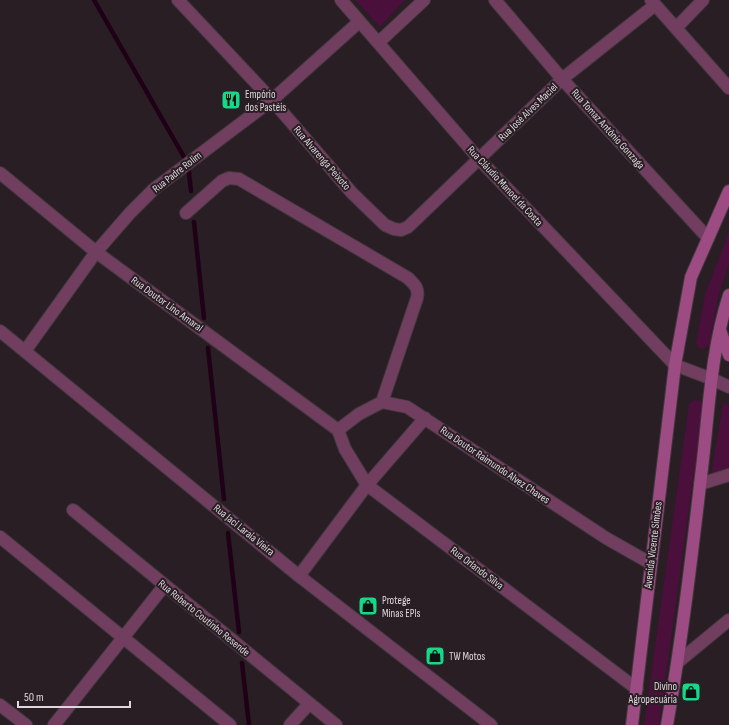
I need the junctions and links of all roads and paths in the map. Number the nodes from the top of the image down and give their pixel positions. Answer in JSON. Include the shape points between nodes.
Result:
{"nodes":[{"id":1,"x":178,"y":0,"type":"edge"},
{"id":2,"x":342,"y":0,"type":"edge"},
{"id":3,"x":424,"y":0,"type":"edge"},
{"id":4,"x":495,"y":0,"type":"edge"},
{"id":5,"x":704,"y":0,"type":"edge"},
{"id":6,"x":653,"y":3,"type":"edge"},
{"id":7,"x":359,"y":22,"type":"junction"},
{"id":8,"x":676,"y":28,"type":"junction"},
{"id":9,"x":379,"y":42,"type":"junction"},
{"id":10,"x":562,"y":79,"type":"junction"},
{"id":11,"x":729,"y":88,"type":"edge"},
{"id":12,"x":272,"y":100,"type":"junction"},
{"id":13,"x":479,"y":159,"type":"junction"},
{"id":14,"x":0,"y":173,"type":"edge"},
{"id":15,"x":729,"y":191,"type":"edge"},
{"id":16,"x":186,"y":213,"type":"dead end"},
{"id":17,"x":408,"y":227,"type":"joint"},
{"id":18,"x":708,"y":238,"type":"junction"},
{"id":19,"x":96,"y":252,"type":"junction"},
{"id":20,"x":729,"y":295,"type":"edge"},
{"id":21,"x":727,"y":309,"type":"edge"},
{"id":22,"x":720,"y":328,"type":"junction"},
{"id":23,"x":0,"y":331,"type":"edge"},
{"id":24,"x":25,"y":351,"type":"junction"},
{"id":25,"x":729,"y":355,"type":"edge"},
{"id":26,"x":675,"y":365,"type":"junction"},
{"id":27,"x":712,"y":378,"type":"junction"},
{"id":28,"x":729,"y":387,"type":"edge"},
{"id":29,"x":382,"y":402,"type":"junction"},
{"id":30,"x":425,"y":418,"type":"junction"},
{"id":31,"x":338,"y":430,"type":"junction"},
{"id":32,"x":729,"y":475,"type":"edge"},
{"id":33,"x":700,"y":484,"type":"junction"},
{"id":34,"x":367,"y":485,"type":"junction"},
{"id":35,"x":73,"y":510,"type":"dead end"},
{"id":36,"x":0,"y":537,"type":"edge"},
{"id":37,"x":650,"y":563,"type":"junction"},
{"id":38,"x":299,"y":576,"type":"junction"},
{"id":39,"x":164,"y":586,"type":"junction"},
{"id":40,"x":729,"y":620,"type":"edge"},
{"id":41,"x":123,"y":636,"type":"junction"},
{"id":42,"x":678,"y":662,"type":"junction"},
{"id":43,"x":637,"y":689,"type":"junction"},
{"id":44,"x":0,"y":704,"type":"edge"},
{"id":45,"x":309,"y":704,"type":"junction"},
{"id":46,"x":26,"y":725,"type":"edge"},
{"id":47,"x":54,"y":725,"type":"edge"},
{"id":48,"x":230,"y":725,"type":"edge"},
{"id":49,"x":290,"y":725,"type":"edge"},
{"id":50,"x":336,"y":725,"type":"edge"},
{"id":51,"x":491,"y":725,"type":"edge"},
{"id":52,"x":632,"y":725,"type":"edge"},
{"id":53,"x":667,"y":725,"type":"edge"}],
"edges":[{"from":1,"to":12,"type":"street","name":"Rua Alvarenga Peixoto"},
{"from":2,"to":7,"type":"street","name":"Rua Cláudio Manoel da Costa"},
{"from":3,"to":9,"type":"street"},
{"from":4,"to":10,"type":"street","name":"Rua Tomaz Antônio Gonzaga"},
{"from":5,"to":8,"type":"street"},
{"from":6,"to":8,"type":"street"},
{"from":6,"to":10,"type":"street","name":"Rua José Alves Maciel"},
{"from":7,"to":9,"type":"street","name":"Rua Cláudio Manoel da Costa"},
{"from":7,"to":12,"type":"street","name":"Rua Padre Rolim"},
{"from":8,"to":11,"type":"street"},
{"from":9,"to":13,"type":"street","name":"Rua Cláudio Manoel da Costa"},
{"from":10,"to":13,"type":"street","name":"Rua José Alves Maciel"},
{"from":10,"to":18,"type":"street","name":"Rua Tomaz Antônio Gonzaga"},
{"from":12,"to":17,"type":"street","name":"Rua Alvarenga Peixoto","via":[[352,193],[384,225],[394,230]]},
{"from":12,"to":19,"type":"street","name":"Rua Padre Rolim","via":[[154,189]]},
{"from":13,"to":17,"type":"street","name":"Rua José Alves Maciel"},
{"from":13,"to":26,"type":"street","name":"Rua Cláudio Manoel da Costa"},
{"from":14,"to":19,"type":"street","name":"Rua Doutor Lino Amaral"},
{"from":15,"to":18,"type":"main road","name":"Avenida Vicente Simões"},
{"from":16,"to":29,"type":"street","via":[[222,181],[229,178],[239,179],[416,285],[417,298]]},
{"from":18,"to":26,"type":"main road","name":"Avenida Vicente Simões","via":[[691,277]]},
{"from":19,"to":24,"type":"street","name":"Rua Padre Rolim"},
{"from":19,"to":31,"type":"street","name":"Rua Doutor Lino Amaral"},
{"from":20,"to":21,"type":"main road"},
{"from":21,"to":22,"type":"main road"},
{"from":22,"to":25,"type":"main road"},
{"from":22,"to":27,"type":"main road"},
{"from":23,"to":24,"type":"street","name":"Rua Jaci Laraia Vieira"},
{"from":24,"to":38,"type":"street","name":"Rua Jaci Laraia Vieira"},
{"from":26,"to":27,"type":"street"},
{"from":26,"to":37,"type":"main road","name":"Avenida Vicente Simões"},
{"from":27,"to":28,"type":"street"},
{"from":27,"to":33,"type":"main road"},
{"from":29,"to":30,"type":"street","name":"Rua Doutor Raimundo Alvez Chaves","via":[[407,407]]},
{"from":29,"to":31,"type":"street","via":[[359,414]]},
{"from":30,"to":34,"type":"street"},
{"from":30,"to":37,"type":"street","name":"Rua Doutor Raimundo Alvez Chaves","via":[[606,538]]},
{"from":31,"to":34,"type":"street","name":"Rua Orlando Silva","via":[[345,448]]},
{"from":32,"to":33,"type":"street"},
{"from":33,"to":42,"type":"main road"},
{"from":34,"to":38,"type":"street"},
{"from":34,"to":43,"type":"street","name":"Rua Orlando Silva"},
{"from":35,"to":39,"type":"street","name":"Rua Roberto Coutinho Resende"},
{"from":36,"to":41,"type":"street"},
{"from":37,"to":43,"type":"main road","name":"Avenida Vicente Simões"},
{"from":38,"to":51,"type":"street","name":"Rua Jaci Laraia Vieira"},
{"from":39,"to":41,"type":"street"},
{"from":39,"to":45,"type":"street","name":"Rua Roberto Coutinho Resende"},
{"from":40,"to":42,"type":"street"},
{"from":41,"to":47,"type":"street"},
{"from":41,"to":48,"type":"street"},
{"from":42,"to":53,"type":"main road"},
{"from":43,"to":52,"type":"main road","name":"Avenida Vicente Simões"},
{"from":44,"to":46,"type":"street"},
{"from":45,"to":49,"type":"street"},
{"from":45,"to":50,"type":"street","name":"Rua Roberto Coutinho Resende"}]}
